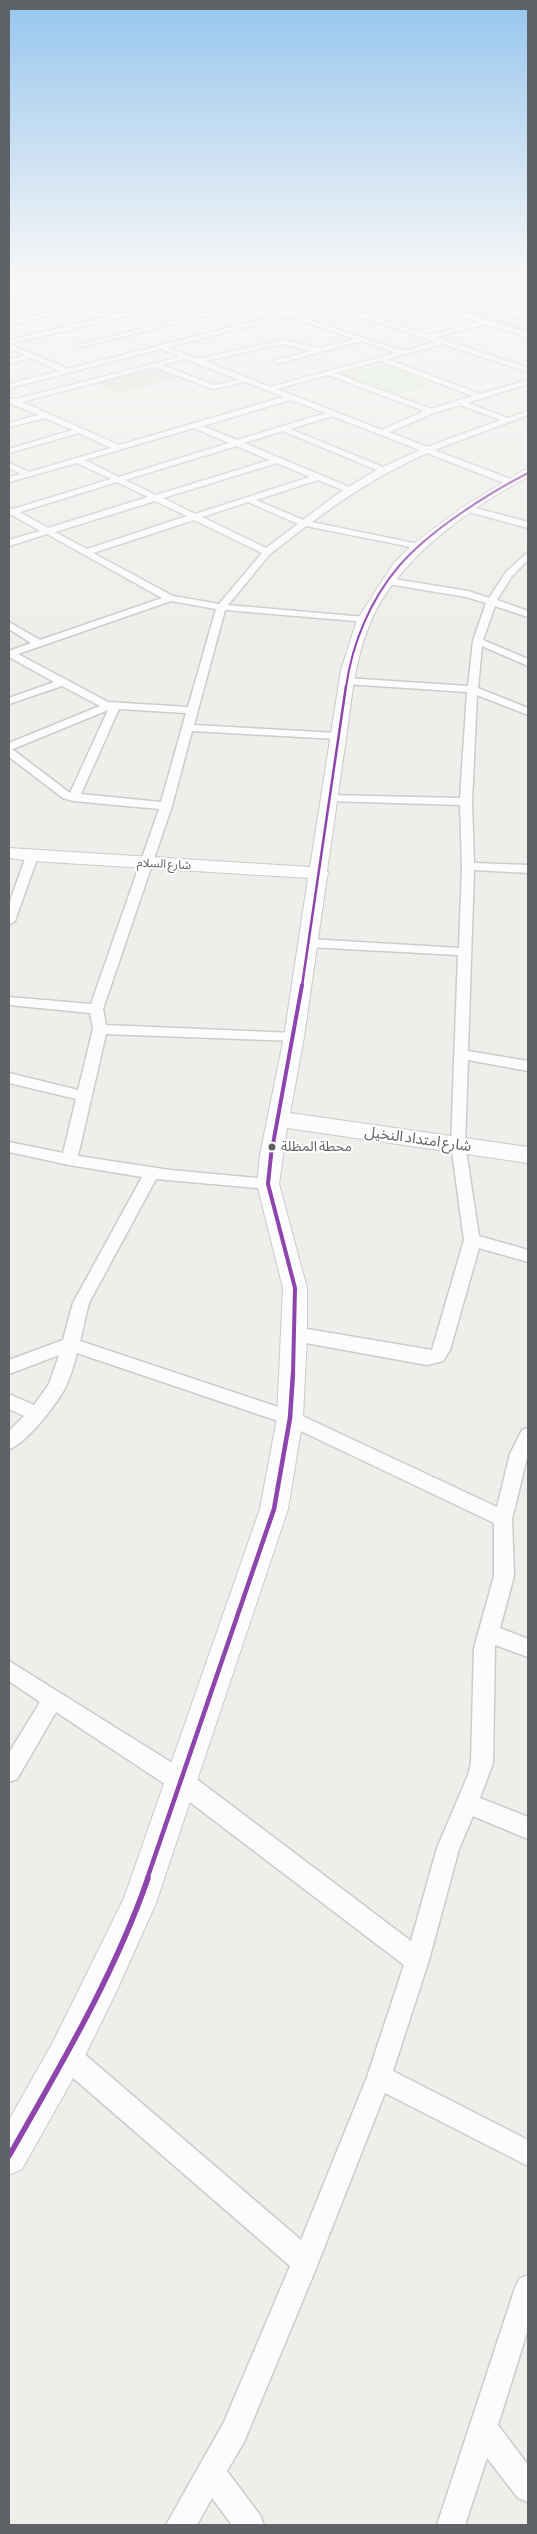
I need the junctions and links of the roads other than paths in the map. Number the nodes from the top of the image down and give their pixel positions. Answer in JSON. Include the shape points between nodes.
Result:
{"nodes":[{"id":1,"x":28,"y":397,"type":"edge"},
{"id":2,"x":394,"y":397,"type":"edge"},
{"id":3,"x":475,"y":397,"type":"edge"},
{"id":4,"x":292,"y":398,"type":"joint"},
{"id":5,"x":12,"y":401,"type":"edge"},
{"id":6,"x":458,"y":402,"type":"junction"},
{"id":7,"x":431,"y":411,"type":"junction"},
{"id":8,"x":528,"y":413,"type":"edge"},
{"id":9,"x":331,"y":414,"type":"junction"},
{"id":10,"x":45,"y":416,"type":"junction"},
{"id":11,"x":508,"y":420,"type":"junction"},
{"id":12,"x":9,"y":425,"type":"edge"},
{"id":13,"x":196,"y":426,"type":"junction"},
{"id":14,"x":284,"y":430,"type":"junction"},
{"id":15,"x":79,"y":431,"type":"junction"},
{"id":16,"x":381,"y":433,"type":"junction"},
{"id":17,"x":237,"y":442,"type":"junction"},
{"id":18,"x":118,"y":448,"type":"junction"},
{"id":19,"x":427,"y":450,"type":"junction"},
{"id":20,"x":9,"y":451,"type":"edge"},
{"id":21,"x":78,"y":460,"type":"junction"},
{"id":22,"x":278,"y":460,"type":"junction"},
{"id":23,"x":9,"y":465,"type":"edge"},
{"id":24,"x":383,"y":470,"type":"junction"},
{"id":25,"x":28,"y":474,"type":"junction"},
{"id":26,"x":318,"y":477,"type":"junction"},
{"id":27,"x":519,"y":477,"type":"edge"},
{"id":28,"x":117,"y":478,"type":"junction"},
{"id":29,"x":9,"y":480,"type":"edge"},
{"id":30,"x":348,"y":490,"type":"junction"},
{"id":31,"x":157,"y":497,"type":"junction"},
{"id":32,"x":247,"y":498,"type":"junction"},
{"id":33,"x":468,"y":509,"type":"junction"},
{"id":34,"x":10,"y":512,"type":"edge"},
{"id":35,"x":194,"y":516,"type":"junction"},
{"id":36,"x":302,"y":523,"type":"junction"},
{"id":37,"x":528,"y":525,"type":"edge"},
{"id":38,"x":48,"y":531,"type":"junction"},
{"id":39,"x":9,"y":543,"type":"edge"},
{"id":40,"x":418,"y":547,"type":"junction"},
{"id":41,"x":86,"y":552,"type":"junction"},
{"id":42,"x":267,"y":552,"type":"junction"},
{"id":43,"x":528,"y":556,"type":"edge"},
{"id":44,"x":388,"y":581,"type":"junction"},
{"id":45,"x":170,"y":598,"type":"junction"},
{"id":46,"x":492,"y":600,"type":"junction"},
{"id":47,"x":221,"y":607,"type":"junction"},
{"id":48,"x":528,"y":614,"type":"edge"},
{"id":49,"x":364,"y":620,"type":"junction"},
{"id":50,"x":9,"y":625,"type":"edge"},
{"id":51,"x":478,"y":642,"type":"junction"},
{"id":52,"x":40,"y":644,"type":"junction"},
{"id":53,"x":10,"y":654,"type":"edge"},
{"id":54,"x":528,"y":663,"type":"edge"},
{"id":55,"x":346,"y":681,"type":"junction"},
{"id":56,"x":63,"y":682,"type":"junction"},
{"id":57,"x":471,"y":689,"type":"junction"},
{"id":58,"x":9,"y":701,"type":"edge"},
{"id":59,"x":112,"y":706,"type":"junction"},
{"id":60,"x":193,"y":710,"type":"junction"},
{"id":61,"x":528,"y":712,"type":"edge"},
{"id":62,"x":188,"y":728,"type":"junction"},
{"id":63,"x":337,"y":736,"type":"junction"},
{"id":64,"x":9,"y":747,"type":"edge"},
{"id":65,"x":9,"y":752,"type":"edge"},
{"id":66,"x":73,"y":798,"type":"junction"},
{"id":67,"x":330,"y":798,"type":"junction"},
{"id":68,"x":466,"y":802,"type":"junction"},
{"id":69,"x":166,"y":806,"type":"junction"},
{"id":70,"x":9,"y":853,"type":"edge"},
{"id":71,"x":32,"y":856,"type":"junction"},
{"id":72,"x":147,"y":863,"type":"junction"},
{"id":73,"x":468,"y":866,"type":"junction"},
{"id":74,"x":528,"y":869,"type":"edge"},
{"id":75,"x":320,"y":873,"type":"junction"},
{"id":76,"x":9,"y":921,"type":"edge"},
{"id":77,"x":309,"y":943,"type":"junction"},
{"id":78,"x":466,"y":952,"type":"junction"},
{"id":79,"x":9,"y":1001,"type":"edge"},
{"id":80,"x":96,"y":1009,"type":"junction"},
{"id":81,"x":100,"y":1029,"type":"junction"},
{"id":82,"x":294,"y":1037,"type":"junction"},
{"id":83,"x":461,"y":1054,"type":"junction"},
{"id":84,"x":528,"y":1066,"type":"edge"},
{"id":85,"x":9,"y":1078,"type":"edge"},
{"id":86,"x":84,"y":1096,"type":"junction"},
{"id":87,"x":278,"y":1119,"type":"junction"},
{"id":88,"x":458,"y":1144,"type":"junction"},
{"id":89,"x":9,"y":1147,"type":"edge"},
{"id":90,"x":528,"y":1155,"type":"edge"},
{"id":91,"x":69,"y":1160,"type":"junction"},
{"id":92,"x":151,"y":1174,"type":"junction"},
{"id":93,"x":268,"y":1184,"type":"junction"},
{"id":94,"x":472,"y":1240,"type":"junction"},
{"id":95,"x":528,"y":1256,"type":"edge"},
{"id":96,"x":295,"y":1334,"type":"junction"},
{"id":97,"x":70,"y":1344,"type":"junction"},
{"id":98,"x":9,"y":1367,"type":"edge"},
{"id":99,"x":9,"y":1400,"type":"edge"},
{"id":100,"x":37,"y":1414,"type":"junction"},
{"id":101,"x":290,"y":1418,"type":"junction"},
{"id":102,"x":528,"y":1435,"type":"edge"},
{"id":103,"x":9,"y":1442,"type":"edge"},
{"id":104,"x":503,"y":1518,"type":"junction"},
{"id":105,"x":488,"y":1633,"type":"junction"},
{"id":106,"x":528,"y":1648,"type":"edge"},
{"id":107,"x":9,"y":1670,"type":"edge"},
{"id":108,"x":53,"y":1699,"type":"junction"},
{"id":109,"x":9,"y":1772,"type":"edge"},
{"id":110,"x":182,"y":1782,"type":"junction"},
{"id":111,"x":466,"y":1803,"type":"junction"},
{"id":112,"x":528,"y":1828,"type":"edge"},
{"id":113,"x":417,"y":1960,"type":"junction"},
{"id":114,"x":66,"y":2055,"type":"junction"},
{"id":115,"x":379,"y":2077,"type":"junction"},
{"id":116,"x":528,"y":2153,"type":"edge"},
{"id":117,"x":9,"y":2156,"type":"edge"},
{"id":118,"x":306,"y":2262,"type":"junction"},
{"id":119,"x":528,"y":2288,"type":"edge"},
{"id":120,"x":483,"y":2429,"type":"junction"},
{"id":121,"x":212,"y":2473,"type":"junction"},
{"id":122,"x":528,"y":2488,"type":"edge"},
{"id":123,"x":181,"y":2525,"type":"edge"},
{"id":124,"x":250,"y":2525,"type":"edge"},
{"id":125,"x":451,"y":2525,"type":"edge"}],
"edges":[{"from":1,"to":5,"type":"street"},
{"from":2,"to":7,"type":"street"},
{"from":3,"to":6,"type":"street"},
{"from":4,"to":9,"type":"street"},
{"from":4,"to":13,"type":"street"},
{"from":5,"to":10,"type":"street"},
{"from":6,"to":7,"type":"street"},
{"from":6,"to":11,"type":"street"},
{"from":7,"to":16,"type":"street"},
{"from":8,"to":11,"type":"street"},
{"from":9,"to":14,"type":"street"},
{"from":9,"to":16,"type":"street"},
{"from":10,"to":12,"type":"street"},
{"from":10,"to":15,"type":"street"},
{"from":11,"to":19,"type":"street"},
{"from":13,"to":17,"type":"street"},
{"from":13,"to":18,"type":"street"},
{"from":14,"to":17,"type":"street"},
{"from":14,"to":24,"type":"street"},
{"from":15,"to":18,"type":"street"},
{"from":15,"to":20,"type":"street"},
{"from":16,"to":19,"type":"street"},
{"from":17,"to":22,"type":"street"},
{"from":17,"to":28,"type":"street"},
{"from":18,"to":21,"type":"street"},
{"from":19,"to":24,"type":"street"},
{"from":19,"to":27,"type":"street"},
{"from":21,"to":25,"type":"street"},
{"from":21,"to":28,"type":"street"},
{"from":22,"to":26,"type":"street"},
{"from":22,"to":31,"type":"street"},
{"from":23,"to":25,"type":"street"},
{"from":24,"to":30,"type":"street"},
{"from":25,"to":29,"type":"street"},
{"from":26,"to":30,"type":"street"},
{"from":26,"to":32,"type":"street"},
{"from":27,"to":33,"type":"street"},
{"from":28,"to":31,"type":"street"},
{"from":28,"to":34,"type":"street"},
{"from":30,"to":36,"type":"street"},
{"from":31,"to":35,"type":"street"},
{"from":31,"to":38,"type":"street"},
{"from":32,"to":35,"type":"street"},
{"from":32,"to":36,"type":"street"},
{"from":33,"to":37,"type":"street"},
{"from":33,"to":40,"type":"street"},
{"from":34,"to":38,"type":"street"},
{"from":35,"to":41,"type":"street"},
{"from":35,"to":42,"type":"street"},
{"from":36,"to":40,"type":"street"},
{"from":36,"to":42,"type":"street"},
{"from":38,"to":39,"type":"street"},
{"from":38,"to":41,"type":"street"},
{"from":40,"to":44,"type":"street"},
{"from":41,"to":45,"type":"street"},
{"from":42,"to":47,"type":"street"},
{"from":43,"to":46,"type":"street","via":[[509,574]]},
{"from":44,"to":46,"type":"street"},
{"from":44,"to":49,"type":"street"},
{"from":45,"to":47,"type":"street"},
{"from":45,"to":52,"type":"street"},
{"from":46,"to":48,"type":"street"},
{"from":46,"to":51,"type":"street"},
{"from":47,"to":49,"type":"street"},
{"from":47,"to":60,"type":"street"},
{"from":49,"to":55,"type":"street"},
{"from":50,"to":52,"type":"street"},
{"from":51,"to":54,"type":"street"},
{"from":51,"to":57,"type":"street"},
{"from":52,"to":53,"type":"street"},
{"from":53,"to":56,"type":"street"},
{"from":55,"to":57,"type":"street"},
{"from":55,"to":63,"type":"street"},
{"from":56,"to":58,"type":"street"},
{"from":56,"to":59,"type":"street"},
{"from":57,"to":61,"type":"street"},
{"from":57,"to":68,"type":"street"},
{"from":59,"to":60,"type":"street"},
{"from":59,"to":64,"type":"street"},
{"from":59,"to":66,"type":"street"},
{"from":60,"to":62,"type":"street"},
{"from":62,"to":63,"type":"street"},
{"from":62,"to":69,"type":"street"},
{"from":63,"to":67,"type":"street"},
{"from":65,"to":66,"type":"street","via":[[60,792]]},
{"from":66,"to":69,"type":"street"},
{"from":67,"to":68,"type":"street"},
{"from":67,"to":75,"type":"street"},
{"from":68,"to":73,"type":"street"},
{"from":69,"to":72,"type":"street"},
{"from":70,"to":71,"type":"street","name":"شارع السلام"},
{"from":71,"to":72,"type":"street","name":"شارع السلام"},
{"from":71,"to":76,"type":"street"},
{"from":72,"to":75,"type":"street","name":"شارع السلام"},
{"from":72,"to":80,"type":"street"},
{"from":73,"to":74,"type":"street"},
{"from":73,"to":78,"type":"street"},
{"from":75,"to":77,"type":"street"},
{"from":77,"to":78,"type":"street"},
{"from":77,"to":82,"type":"street"},
{"from":78,"to":83,"type":"street"},
{"from":79,"to":80,"type":"street"},
{"from":80,"to":81,"type":"street"},
{"from":81,"to":82,"type":"street"},
{"from":81,"to":86,"type":"street"},
{"from":82,"to":87,"type":"street"},
{"from":83,"to":84,"type":"street"},
{"from":83,"to":88,"type":"street"},
{"from":85,"to":86,"type":"street"},
{"from":86,"to":91,"type":"street"},
{"from":87,"to":88,"type":"street","name":"شارع امتداد النخيل"},
{"from":87,"to":93,"type":"street"},
{"from":88,"to":90,"type":"street","name":"شارع امتداد النخيل"},
{"from":88,"to":94,"type":"street"},
{"from":89,"to":91,"type":"street"},
{"from":91,"to":92,"type":"street"},
{"from":92,"to":93,"type":"street"},
{"from":92,"to":97,"type":"street","via":[[81,1303]]},
{"from":93,"to":96,"type":"street","via":[[295,1288]]},
{"from":94,"to":95,"type":"street"},
{"from":94,"to":96,"type":"street","via":[[437,1356],[427,1358]]},
{"from":96,"to":101,"type":"street"},
{"from":97,"to":98,"type":"street"},
{"from":97,"to":100,"type":"street","via":[[56,1387]]},
{"from":97,"to":101,"type":"street"},
{"from":99,"to":100,"type":"street"},
{"from":100,"to":103,"type":"street"},
{"from":101,"to":104,"type":"street"},
{"from":101,"to":110,"type":"street","via":[[274,1508]]},
{"from":102,"to":104,"type":"street","via":[[519,1454]]},
{"from":104,"to":105,"type":"street","via":[[504,1576]]},
{"from":105,"to":106,"type":"street"},
{"from":105,"to":111,"type":"street","via":[[482,1668],[482,1763]]},
{"from":107,"to":108,"type":"street"},
{"from":108,"to":109,"type":"street"},
{"from":108,"to":110,"type":"street"},
{"from":110,"to":113,"type":"street"},
{"from":110,"to":114,"type":"street","via":[[139,1903]]},
{"from":111,"to":112,"type":"street"},
{"from":111,"to":113,"type":"street","via":[[448,1848]]},
{"from":113,"to":115,"type":"street"},
{"from":114,"to":117,"type":"street"},
{"from":114,"to":118,"type":"street"},
{"from":115,"to":116,"type":"street"},
{"from":115,"to":118,"type":"street"},
{"from":118,"to":121,"type":"street","via":[[234,2432]]},
{"from":119,"to":120,"type":"street"},
{"from":120,"to":122,"type":"street"},
{"from":120,"to":125,"type":"street"},
{"from":121,"to":123,"type":"street"},
{"from":121,"to":124,"type":"street"}]}
